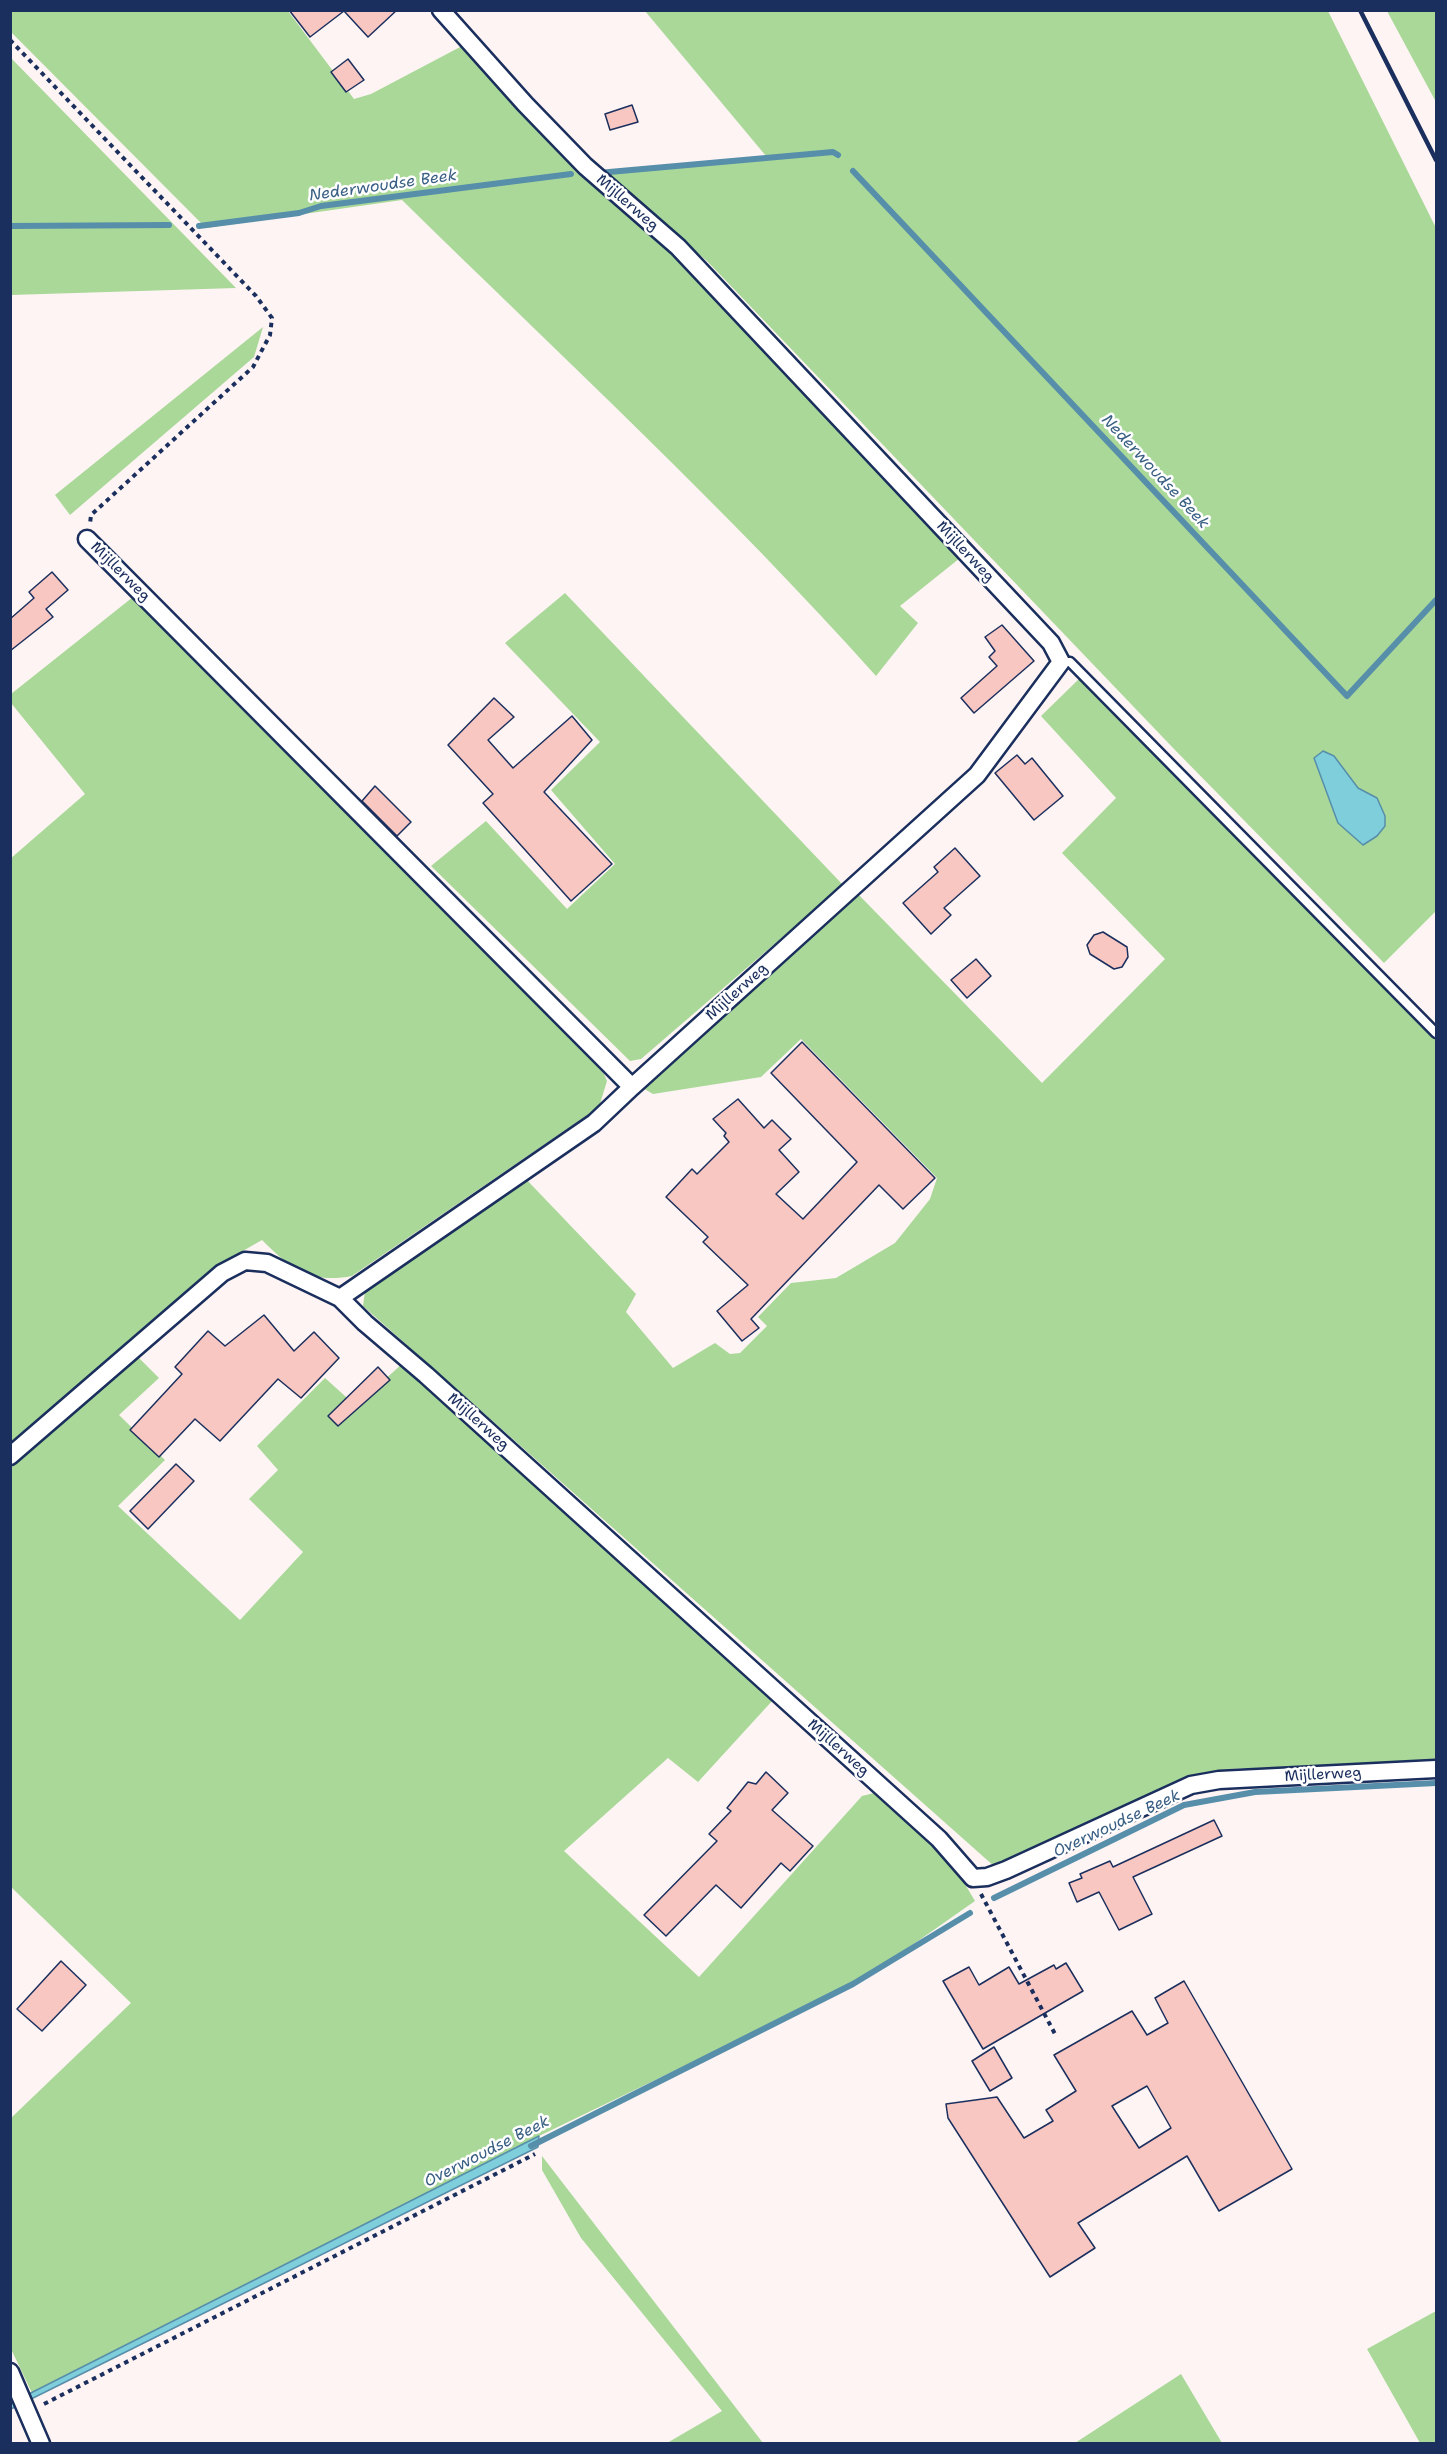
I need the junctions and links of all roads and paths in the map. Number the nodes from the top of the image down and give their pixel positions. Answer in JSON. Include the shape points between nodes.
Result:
{"nodes":[{"id":1,"x":441,"y":10,"type":"edge"},
{"id":2,"x":10,"y":40,"type":"edge"},
{"id":3,"x":87,"y":539,"type":"joint"},
{"id":4,"x":1061,"y":662,"type":"junction"},
{"id":5,"x":1437,"y":1033,"type":"edge"},
{"id":6,"x":632,"y":1087,"type":"junction"},
{"id":7,"x":340,"y":1298,"type":"junction"},
{"id":8,"x":10,"y":1456,"type":"edge"},
{"id":9,"x":1437,"y":1769,"type":"edge"},
{"id":10,"x":981,"y":1893,"type":"dead end"},
{"id":11,"x":1055,"y":2034,"type":"dead end"},
{"id":12,"x":535,"y":2154,"type":"dead end"},
{"id":13,"x":10,"y":2372,"type":"edge"},
{"id":14,"x":27,"y":2411,"type":"junction"},
{"id":15,"x":41,"y":2444,"type":"edge"}],
"edges":[{"from":1,"to":4,"type":"street","name":"Mijllerweg","via":[[585,166],[678,247],[1051,643]]},
{"from":2,"to":3,"type":"path","name":"Mijllerweg","via":[[256,296],[272,318],[270,334],[253,367],[91,515]]},
{"from":3,"to":6,"type":"street","name":"Mijllerweg"},
{"from":4,"to":5,"type":"lane","via":[[1070,662]]},
{"from":4,"to":6,"type":"street","name":"Mijllerweg","via":[[977,775]]},
{"from":6,"to":7,"type":"street","name":"Mijllerweg","via":[[594,1123]]},
{"from":7,"to":8,"type":"street","name":"Mijllerweg","via":[[267,1263],[245,1261],[222,1273]]},
{"from":7,"to":9,"type":"street","name":"Mijllerweg","via":[[939,1839],[973,1878],[1006,1870],[1191,1785],[1219,1780]]},
{"from":10,"to":11,"type":"path"},
{"from":12,"to":14,"type":"path"},
{"from":13,"to":14,"type":"street"},
{"from":14,"to":15,"type":"street"}]}
